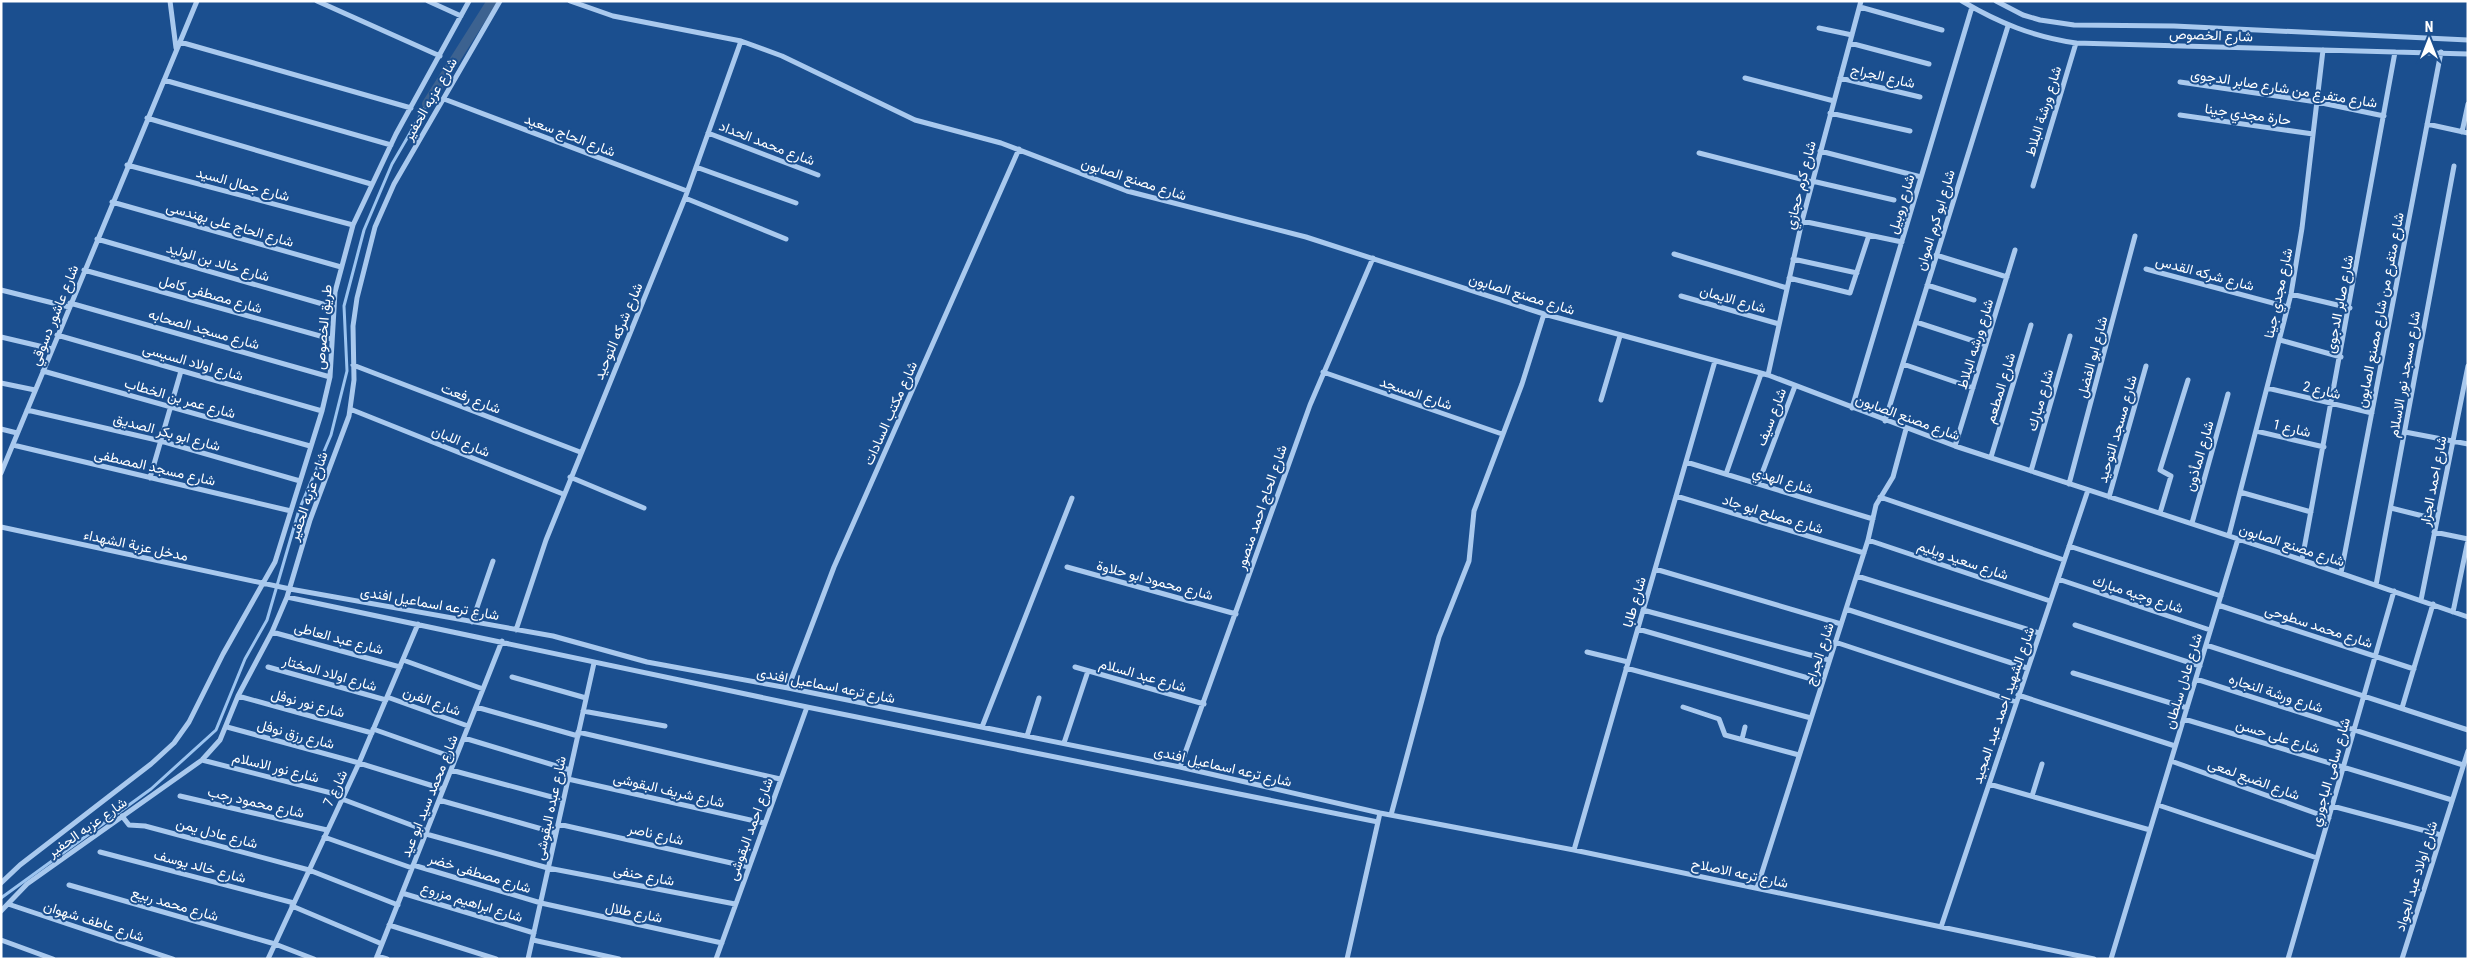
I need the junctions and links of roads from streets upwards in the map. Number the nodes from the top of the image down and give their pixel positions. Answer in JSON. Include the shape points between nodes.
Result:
{"nodes":[{"id":1,"x":170,"y":1,"type":"edge"},
{"id":2,"x":197,"y":1,"type":"edge"},
{"id":3,"x":317,"y":1,"type":"edge"},
{"id":4,"x":428,"y":1,"type":"edge"},
{"id":5,"x":469,"y":1,"type":"edge"},
{"id":6,"x":500,"y":1,"type":"edge"},
{"id":7,"x":570,"y":1,"type":"edge"},
{"id":8,"x":1962,"y":1,"type":"edge"},
{"id":9,"x":1996,"y":1,"type":"edge"},
{"id":10,"x":1861,"y":4,"type":"edge"},
{"id":11,"x":1972,"y":7,"type":"junction"},
{"id":12,"x":460,"y":16,"type":"junction"},
{"id":13,"x":2008,"y":26,"type":"junction"},
{"id":14,"x":1819,"y":28,"type":"dead end"},
{"id":15,"x":1942,"y":30,"type":"dead end"},
{"id":16,"x":1852,"y":35,"type":"junction"},
{"id":17,"x":2468,"y":40,"type":"edge"},
{"id":18,"x":741,"y":41,"type":"junction"},
{"id":19,"x":180,"y":42,"type":"junction"},
{"id":20,"x":1850,"y":43,"type":"junction"},
{"id":21,"x":2076,"y":43,"type":"junction"},
{"id":22,"x":2323,"y":50,"type":"junction"},
{"id":23,"x":176,"y":52,"type":"junction"},
{"id":24,"x":2395,"y":52,"type":"junction"},
{"id":25,"x":2441,"y":52,"type":"junction"},
{"id":26,"x":2468,"y":54,"type":"edge"},
{"id":27,"x":440,"y":56,"type":"junction"},
{"id":28,"x":1929,"y":64,"type":"dead end"},
{"id":29,"x":1745,"y":78,"type":"dead end"},
{"id":30,"x":1840,"y":78,"type":"junction"},
{"id":31,"x":164,"y":80,"type":"junction"},
{"id":32,"x":2180,"y":82,"type":"dead end"},
{"id":33,"x":1920,"y":96,"type":"dead end"},
{"id":34,"x":444,"y":99,"type":"junction"},
{"id":35,"x":1834,"y":100,"type":"junction"},
{"id":36,"x":2317,"y":102,"type":"junction"},
{"id":37,"x":2468,"y":104,"type":"edge"},
{"id":38,"x":411,"y":108,"type":"junction"},
{"id":39,"x":1830,"y":113,"type":"junction"},
{"id":40,"x":2180,"y":115,"type":"dead end"},
{"id":41,"x":2384,"y":116,"type":"junction"},
{"id":42,"x":147,"y":118,"type":"junction"},
{"id":43,"x":2427,"y":124,"type":"junction"},
{"id":44,"x":1910,"y":131,"type":"dead end"},
{"id":45,"x":708,"y":133,"type":"junction"},
{"id":46,"x":2465,"y":133,"type":"edge"},
{"id":47,"x":2313,"y":134,"type":"junction"},
{"id":48,"x":391,"y":145,"type":"junction"},
{"id":49,"x":1019,"y":149,"type":"junction"},
{"id":50,"x":1820,"y":151,"type":"junction"},
{"id":51,"x":1699,"y":153,"type":"dead end"},
{"id":52,"x":127,"y":165,"type":"junction"},
{"id":53,"x":2454,"y":166,"type":"dead end"},
{"id":54,"x":696,"y":167,"type":"junction"},
{"id":55,"x":818,"y":175,"type":"dead end"},
{"id":56,"x":1921,"y":177,"type":"junction"},
{"id":57,"x":1812,"y":182,"type":"junction"},
{"id":58,"x":371,"y":184,"type":"junction"},
{"id":59,"x":2032,"y":186,"type":"dead end"},
{"id":60,"x":687,"y":191,"type":"junction"},
{"id":61,"x":685,"y":198,"type":"junction"},
{"id":62,"x":1894,"y":200,"type":"dead end"},
{"id":63,"x":112,"y":202,"type":"junction"},
{"id":64,"x":796,"y":204,"type":"dead end"},
{"id":65,"x":1802,"y":221,"type":"junction"},
{"id":66,"x":353,"y":225,"type":"junction"},
{"id":67,"x":1868,"y":235,"type":"junction"},
{"id":68,"x":2136,"y":236,"type":"dead end"},
{"id":69,"x":97,"y":239,"type":"junction"},
{"id":70,"x":786,"y":239,"type":"dead end"},
{"id":71,"x":1902,"y":242,"type":"junction"},
{"id":72,"x":2015,"y":250,"type":"dead end"},
{"id":73,"x":1674,"y":254,"type":"dead end"},
{"id":74,"x":1936,"y":254,"type":"junction"},
{"id":75,"x":1373,"y":258,"type":"junction"},
{"id":76,"x":1793,"y":259,"type":"junction"},
{"id":77,"x":342,"y":267,"type":"junction"},
{"id":78,"x":2146,"y":269,"type":"dead end"},
{"id":79,"x":84,"y":270,"type":"junction"},
{"id":80,"x":1857,"y":273,"type":"junction"},
{"id":81,"x":2007,"y":277,"type":"junction"},
{"id":82,"x":1789,"y":278,"type":"junction"},
{"id":83,"x":1927,"y":286,"type":"junction"},
{"id":84,"x":1787,"y":288,"type":"junction"},
{"id":85,"x":1,"y":290,"type":"edge"},
{"id":86,"x":2291,"y":294,"type":"junction"},
{"id":87,"x":1681,"y":296,"type":"dead end"},
{"id":88,"x":1974,"y":300,"type":"dead end"},
{"id":89,"x":70,"y":305,"type":"junction"},
{"id":90,"x":333,"y":307,"type":"junction"},
{"id":91,"x":2288,"y":307,"type":"junction"},
{"id":92,"x":2350,"y":308,"type":"junction"},
{"id":93,"x":1544,"y":314,"type":"junction"},
{"id":94,"x":1916,"y":322,"type":"junction"},
{"id":95,"x":1779,"y":324,"type":"junction"},
{"id":96,"x":2031,"y":325,"type":"dead end"},
{"id":97,"x":57,"y":335,"type":"junction"},
{"id":98,"x":1620,"y":336,"type":"junction"},
{"id":99,"x":2070,"y":336,"type":"dead end"},
{"id":100,"x":1,"y":337,"type":"edge"},
{"id":101,"x":332,"y":339,"type":"junction"},
{"id":102,"x":2280,"y":340,"type":"junction"},
{"id":103,"x":1986,"y":344,"type":"junction"},
{"id":104,"x":52,"y":348,"type":"junction"},
{"id":105,"x":2341,"y":357,"type":"junction"},
{"id":106,"x":1715,"y":361,"type":"junction"},
{"id":107,"x":353,"y":364,"type":"junction"},
{"id":108,"x":1903,"y":364,"type":"junction"},
{"id":109,"x":2146,"y":366,"type":"dead end"},
{"id":110,"x":2468,"y":366,"type":"edge"},
{"id":111,"x":43,"y":371,"type":"junction"},
{"id":112,"x":181,"y":371,"type":"junction"},
{"id":113,"x":1323,"y":372,"type":"junction"},
{"id":114,"x":1761,"y":374,"type":"junction"},
{"id":115,"x":1768,"y":376,"type":"junction"},
{"id":116,"x":330,"y":377,"type":"junction"},
{"id":117,"x":2188,"y":380,"type":"dead end"},
{"id":118,"x":1,"y":383,"type":"edge"},
{"id":119,"x":1795,"y":386,"type":"junction"},
{"id":120,"x":1973,"y":388,"type":"junction"},
{"id":121,"x":2267,"y":388,"type":"junction"},
{"id":122,"x":35,"y":390,"type":"junction"},
{"id":123,"x":2228,"y":394,"type":"dead end"},
{"id":124,"x":1601,"y":400,"type":"dead end"},
{"id":125,"x":2332,"y":404,"type":"junction"},
{"id":126,"x":171,"y":407,"type":"junction"},
{"id":127,"x":1852,"y":408,"type":"junction"},
{"id":128,"x":350,"y":409,"type":"junction"},
{"id":129,"x":27,"y":410,"type":"junction"},
{"id":130,"x":322,"y":411,"type":"junction"},
{"id":131,"x":2372,"y":413,"type":"junction"},
{"id":132,"x":1885,"y":421,"type":"junction"},
{"id":133,"x":1906,"y":428,"type":"junction"},
{"id":134,"x":1,"y":430,"type":"edge"},
{"id":135,"x":2256,"y":431,"type":"junction"},
{"id":136,"x":2405,"y":432,"type":"junction"},
{"id":137,"x":17,"y":433,"type":"junction"},
{"id":138,"x":1502,"y":434,"type":"junction"},
{"id":139,"x":161,"y":441,"type":"junction"},
{"id":140,"x":2453,"y":441,"type":"junction"},
{"id":141,"x":2468,"y":444,"type":"edge"},
{"id":142,"x":12,"y":445,"type":"junction"},
{"id":143,"x":310,"y":446,"type":"junction"},
{"id":144,"x":1955,"y":446,"type":"junction"},
{"id":145,"x":2324,"y":447,"type":"junction"},
{"id":146,"x":580,"y":452,"type":"junction"},
{"id":147,"x":1991,"y":458,"type":"junction"},
{"id":148,"x":1686,"y":462,"type":"junction"},
{"id":149,"x":2031,"y":471,"type":"junction"},
{"id":150,"x":1,"y":472,"type":"edge"},
{"id":151,"x":1726,"y":474,"type":"junction"},
{"id":152,"x":570,"y":477,"type":"junction"},
{"id":153,"x":150,"y":478,"type":"junction"},
{"id":154,"x":300,"y":481,"type":"junction"},
{"id":155,"x":1758,"y":484,"type":"junction"},
{"id":156,"x":2069,"y":484,"type":"junction"},
{"id":157,"x":2088,"y":490,"type":"junction"},
{"id":158,"x":2240,"y":492,"type":"junction"},
{"id":159,"x":564,"y":494,"type":"junction"},
{"id":160,"x":1676,"y":496,"type":"junction"},
{"id":161,"x":1880,"y":497,"type":"junction"},
{"id":162,"x":2110,"y":497,"type":"junction"},
{"id":163,"x":1072,"y":498,"type":"dead end"},
{"id":164,"x":644,"y":508,"type":"dead end"},
{"id":165,"x":2390,"y":508,"type":"junction"},
{"id":166,"x":292,"y":511,"type":"junction"},
{"id":167,"x":2312,"y":512,"type":"junction"},
{"id":168,"x":2160,"y":513,"type":"junction"},
{"id":169,"x":2427,"y":517,"type":"dead end"},
{"id":170,"x":1873,"y":519,"type":"junction"},
{"id":171,"x":2192,"y":523,"type":"junction"},
{"id":172,"x":1,"y":528,"type":"edge"},
{"id":173,"x":2434,"y":532,"type":"junction"},
{"id":174,"x":2229,"y":535,"type":"junction"},
{"id":175,"x":2238,"y":539,"type":"junction"},
{"id":176,"x":1868,"y":540,"type":"junction"},
{"id":177,"x":2468,"y":540,"type":"edge"},
{"id":178,"x":2069,"y":546,"type":"junction"},
{"id":179,"x":1864,"y":554,"type":"junction"},
{"id":180,"x":2064,"y":560,"type":"junction"},
{"id":181,"x":2302,"y":560,"type":"junction"},
{"id":182,"x":493,"y":561,"type":"dead end"},
{"id":183,"x":1067,"y":567,"type":"dead end"},
{"id":184,"x":1655,"y":569,"type":"junction"},
{"id":185,"x":2341,"y":573,"type":"junction"},
{"id":186,"x":1856,"y":576,"type":"junction"},
{"id":187,"x":2058,"y":579,"type":"junction"},
{"id":188,"x":264,"y":584,"type":"junction"},
{"id":189,"x":2376,"y":585,"type":"junction"},
{"id":190,"x":2394,"y":591,"type":"junction"},
{"id":191,"x":288,"y":592,"type":"junction"},
{"id":192,"x":2221,"y":596,"type":"junction"},
{"id":193,"x":2421,"y":600,"type":"junction"},
{"id":194,"x":2050,"y":601,"type":"junction"},
{"id":195,"x":2433,"y":604,"type":"junction"},
{"id":196,"x":2218,"y":605,"type":"junction"},
{"id":197,"x":1846,"y":608,"type":"junction"},
{"id":198,"x":1643,"y":610,"type":"junction"},
{"id":199,"x":2453,"y":612,"type":"junction"},
{"id":200,"x":1236,"y":614,"type":"junction"},
{"id":201,"x":2468,"y":617,"type":"edge"},
{"id":202,"x":472,"y":622,"type":"junction"},
{"id":203,"x":418,"y":624,"type":"junction"},
{"id":204,"x":1841,"y":624,"type":"junction"},
{"id":205,"x":2076,"y":625,"type":"dead end"},
{"id":206,"x":516,"y":630,"type":"junction"},
{"id":207,"x":1638,"y":630,"type":"junction"},
{"id":208,"x":2210,"y":630,"type":"junction"},
{"id":209,"x":272,"y":632,"type":"junction"},
{"id":210,"x":2039,"y":633,"type":"junction"},
{"id":211,"x":502,"y":641,"type":"junction"},
{"id":212,"x":1835,"y":642,"type":"junction"},
{"id":213,"x":2206,"y":645,"type":"junction"},
{"id":214,"x":1587,"y":652,"type":"dead end"},
{"id":215,"x":2375,"y":656,"type":"junction"},
{"id":216,"x":403,"y":660,"type":"junction"},
{"id":217,"x":1829,"y":660,"type":"junction"},
{"id":218,"x":594,"y":663,"type":"junction"},
{"id":219,"x":1627,"y":665,"type":"junction"},
{"id":220,"x":2200,"y":666,"type":"junction"},
{"id":221,"x":268,"y":667,"type":"dead end"},
{"id":222,"x":400,"y":667,"type":"junction"},
{"id":223,"x":1075,"y":667,"type":"dead end"},
{"id":224,"x":2028,"y":668,"type":"junction"},
{"id":225,"x":2414,"y":669,"type":"junction"},
{"id":226,"x":1088,"y":671,"type":"junction"},
{"id":227,"x":2073,"y":673,"type":"dead end"},
{"id":228,"x":512,"y":677,"type":"dead end"},
{"id":229,"x":2196,"y":679,"type":"junction"},
{"id":230,"x":1822,"y":682,"type":"junction"},
{"id":231,"x":483,"y":688,"type":"junction"},
{"id":232,"x":788,"y":688,"type":"junction"},
{"id":233,"x":2018,"y":695,"type":"junction"},
{"id":234,"x":238,"y":696,"type":"junction"},
{"id":235,"x":2364,"y":696,"type":"junction"},
{"id":236,"x":586,"y":698,"type":"junction"},
{"id":237,"x":1039,"y":698,"type":"dead end"},
{"id":238,"x":387,"y":699,"type":"junction"},
{"id":239,"x":2016,"y":702,"type":"junction"},
{"id":240,"x":1204,"y":704,"type":"junction"},
{"id":241,"x":866,"y":705,"type":"junction"},
{"id":242,"x":476,"y":707,"type":"junction"},
{"id":243,"x":807,"y":707,"type":"junction"},
{"id":244,"x":1683,"y":707,"type":"dead end"},
{"id":245,"x":2187,"y":708,"type":"junction"},
{"id":246,"x":2402,"y":708,"type":"junction"},
{"id":247,"x":583,"y":712,"type":"junction"},
{"id":248,"x":862,"y":718,"type":"junction"},
{"id":249,"x":1811,"y":718,"type":"junction"},
{"id":250,"x":2184,"y":719,"type":"junction"},
{"id":251,"x":468,"y":726,"type":"junction"},
{"id":252,"x":665,"y":726,"type":"dead end"},
{"id":253,"x":982,"y":727,"type":"junction"},
{"id":254,"x":1745,"y":727,"type":"dead end"},
{"id":255,"x":227,"y":728,"type":"junction"},
{"id":256,"x":2354,"y":730,"type":"junction"},
{"id":257,"x":2468,"y":730,"type":"edge"},
{"id":258,"x":372,"y":731,"type":"junction"},
{"id":259,"x":578,"y":734,"type":"junction"},
{"id":260,"x":1027,"y":736,"type":"junction"},
{"id":261,"x":464,"y":738,"type":"junction"},
{"id":262,"x":1742,"y":739,"type":"junction"},
{"id":263,"x":1064,"y":743,"type":"junction"},
{"id":264,"x":2175,"y":746,"type":"junction"},
{"id":265,"x":2468,"y":751,"type":"edge"},
{"id":266,"x":1799,"y":755,"type":"junction"},
{"id":267,"x":456,"y":758,"type":"junction"},
{"id":268,"x":202,"y":760,"type":"junction"},
{"id":269,"x":2171,"y":761,"type":"junction"},
{"id":270,"x":359,"y":762,"type":"junction"},
{"id":271,"x":2042,"y":764,"type":"dead end"},
{"id":272,"x":2463,"y":764,"type":"junction"},
{"id":273,"x":1180,"y":767,"type":"junction"},
{"id":274,"x":2343,"y":768,"type":"junction"},
{"id":275,"x":451,"y":770,"type":"junction"},
{"id":276,"x":570,"y":770,"type":"junction"},
{"id":277,"x":568,"y":779,"type":"junction"},
{"id":278,"x":780,"y":779,"type":"junction"},
{"id":279,"x":1989,"y":784,"type":"junction"},
{"id":280,"x":443,"y":789,"type":"junction"},
{"id":281,"x":180,"y":796,"type":"dead end"},
{"id":282,"x":2032,"y":796,"type":"junction"},
{"id":283,"x":342,"y":798,"type":"junction"},
{"id":284,"x":439,"y":800,"type":"junction"},
{"id":285,"x":564,"y":800,"type":"junction"},
{"id":286,"x":2452,"y":800,"type":"junction"},
{"id":287,"x":2158,"y":806,"type":"junction"},
{"id":288,"x":2332,"y":806,"type":"junction"},
{"id":289,"x":1380,"y":813,"type":"junction"},
{"id":290,"x":1391,"y":815,"type":"junction"},
{"id":291,"x":122,"y":816,"type":"junction"},
{"id":292,"x":2329,"y":818,"type":"junction"},
{"id":293,"x":1378,"y":822,"type":"junction"},
{"id":294,"x":764,"y":823,"type":"junction"},
{"id":295,"x":558,"y":824,"type":"junction"},
{"id":296,"x":327,"y":830,"type":"junction"},
{"id":297,"x":2150,"y":830,"type":"junction"},
{"id":298,"x":426,"y":833,"type":"junction"},
{"id":299,"x":556,"y":833,"type":"junction"},
{"id":300,"x":2441,"y":835,"type":"junction"},
{"id":301,"x":324,"y":837,"type":"junction"},
{"id":302,"x":1574,"y":850,"type":"junction"},
{"id":303,"x":100,"y":852,"type":"dead end"},
{"id":304,"x":2317,"y":858,"type":"junction"},
{"id":305,"x":749,"y":866,"type":"junction"},
{"id":306,"x":413,"y":867,"type":"junction"},
{"id":307,"x":548,"y":868,"type":"junction"},
{"id":308,"x":309,"y":870,"type":"junction"},
{"id":309,"x":1,"y":883,"type":"edge"},
{"id":310,"x":69,"y":886,"type":"dead end"},
{"id":311,"x":1756,"y":888,"type":"junction"},
{"id":312,"x":402,"y":893,"type":"junction"},
{"id":313,"x":8,"y":904,"type":"junction"},
{"id":314,"x":293,"y":904,"type":"junction"},
{"id":315,"x":541,"y":904,"type":"junction"},
{"id":316,"x":736,"y":904,"type":"junction"},
{"id":317,"x":398,"y":905,"type":"junction"},
{"id":318,"x":1,"y":912,"type":"edge"},
{"id":319,"x":390,"y":925,"type":"junction"},
{"id":320,"x":1941,"y":927,"type":"junction"},
{"id":321,"x":534,"y":933,"type":"junction"},
{"id":322,"x":1,"y":940,"type":"edge"},
{"id":323,"x":532,"y":940,"type":"junction"},
{"id":324,"x":722,"y":943,"type":"junction"},
{"id":325,"x":274,"y":944,"type":"junction"},
{"id":326,"x":382,"y":944,"type":"junction"},
{"id":327,"x":377,"y":957,"type":"edge"},
{"id":328,"x":53,"y":959,"type":"edge"},
{"id":329,"x":173,"y":959,"type":"edge"},
{"id":330,"x":268,"y":959,"type":"edge"},
{"id":331,"x":314,"y":959,"type":"edge"},
{"id":332,"x":387,"y":959,"type":"edge"},
{"id":333,"x":496,"y":959,"type":"edge"},
{"id":334,"x":528,"y":959,"type":"edge"},
{"id":335,"x":620,"y":959,"type":"edge"},
{"id":336,"x":716,"y":959,"type":"edge"},
{"id":337,"x":1347,"y":959,"type":"edge"},
{"id":338,"x":2094,"y":959,"type":"edge"},
{"id":339,"x":2111,"y":959,"type":"edge"},
{"id":340,"x":2288,"y":959,"type":"edge"},
{"id":341,"x":2402,"y":959,"type":"edge"}],
"edges":[{"from":1,"to":23,"type":"street"},
{"from":2,"to":19,"type":"street","name":"شارع عاشور دسوقي"},
{"from":3,"to":27,"type":"street"},
{"from":4,"to":12,"type":"street"},
{"from":5,"to":12,"type":"street","name":"طريق الخصوص"},
{"from":6,"to":34,"type":"street","name":"شارع عزبه الحفير"},
{"from":7,"to":18,"type":"street","name":"شارع مصنع الصابون","via":[[613,16]]},
{"from":8,"to":11,"type":"street","name":"شارع الخصوص"},
{"from":9,"to":17,"type":"street","name":"شارع الخصوص","via":[[2040,20],[2074,25],[2174,26]]},
{"from":10,"to":15,"type":"street"},
{"from":10,"to":16,"type":"street","name":"شارع كرم حجازي"},
{"from":11,"to":13,"type":"street","name":"شارع الخصوص"},
{"from":11,"to":56,"type":"street","name":"شارع روبيل"},
{"from":12,"to":27,"type":"street","name":"طريق الخصوص"},
{"from":13,"to":21,"type":"street","name":"شارع الخصوص","via":[[2048,39]]},
{"from":13,"to":74,"type":"street","name":"شارع ابو كرم الموان"},
{"from":14,"to":16,"type":"street"},
{"from":16,"to":20,"type":"street","name":"شارع كرم حجازي"},
{"from":18,"to":45,"type":"street","name":"شارع شركه التوحيد"},
{"from":18,"to":49,"type":"street","name":"شارع مصنع الصابون","via":[[782,56],[915,120]]},
{"from":19,"to":23,"type":"street","name":"شارع عاشور دسوقي"},
{"from":19,"to":38,"type":"street"},
{"from":20,"to":28,"type":"street"},
{"from":20,"to":30,"type":"street","name":"شارع كرم حجازي"},
{"from":21,"to":22,"type":"street","name":"شارع الخصوص"},
{"from":21,"to":59,"type":"street","name":"شارع ورشة البلاط"},
{"from":22,"to":24,"type":"street","name":"شارع الخصوص"},
{"from":22,"to":36,"type":"street","name":"شارع مجدي جينا"},
{"from":23,"to":31,"type":"street","name":"شارع عاشور دسوقي"},
{"from":24,"to":25,"type":"street","name":"شارع الخصوص"},
{"from":24,"to":41,"type":"street","name":"شارع صابر الدجوى"},
{"from":25,"to":26,"type":"street","name":"شارع الخصوص"},
{"from":25,"to":43,"type":"street","name":"شارع متفرع من شارع مصنع الصابون"},
{"from":27,"to":38,"type":"street","name":"طريق الخصوص"},
{"from":29,"to":35,"type":"street"},
{"from":30,"to":33,"type":"street","name":"شارع الجراج"},
{"from":30,"to":35,"type":"street","name":"شارع كرم حجازي"},
{"from":31,"to":42,"type":"street","name":"شارع عاشور دسوقي"},
{"from":31,"to":48,"type":"street"},
{"from":32,"to":36,"type":"street","name":"شارع متفرع من شارع صابر الدجوى"},
{"from":34,"to":60,"type":"street","name":"شارع الحاج سعيد"},
{"from":34,"to":107,"type":"street","name":"شارع عزبه الحفير","via":[[394,184],[375,227],[357,298]]},
{"from":35,"to":39,"type":"street","name":"شارع كرم حجازي"},
{"from":36,"to":41,"type":"street","name":"شارع متفرع من شارع صابر الدجوى"},
{"from":36,"to":47,"type":"street","name":"شارع مجدي جينا"},
{"from":37,"to":46,"type":"street"},
{"from":38,"to":48,"type":"street","name":"طريق الخصوص"},
{"from":39,"to":44,"type":"street"},
{"from":39,"to":50,"type":"street","name":"شارع كرم حجازي"},
{"from":40,"to":47,"type":"street","name":"حارة مجدي جينا"},
{"from":41,"to":92,"type":"street","name":"شارع صابر الدجوى"},
{"from":42,"to":52,"type":"street","name":"شارع عاشور دسوقي"},
{"from":42,"to":58,"type":"street"},
{"from":43,"to":46,"type":"street"},
{"from":43,"to":131,"type":"street","name":"شارع متفرع من شارع مصنع الصابون"},
{"from":45,"to":54,"type":"street","name":"شارع شركه التوحيد"},
{"from":45,"to":55,"type":"street","name":"شارع محمد الحداد"},
{"from":47,"to":86,"type":"street","name":"شارع مجدي جينا"},
{"from":48,"to":58,"type":"street","name":"طريق الخصوص"},
{"from":49,"to":75,"type":"street","name":"شارع مصنع الصابون","via":[[1127,191],[1254,222]]},
{"from":49,"to":232,"type":"street","name":"شارع مكتب السادات","via":[[834,567]]},
{"from":50,"to":56,"type":"street"},
{"from":50,"to":57,"type":"street","name":"شارع كرم حجازي"},
{"from":51,"to":57,"type":"street"},
{"from":52,"to":63,"type":"street","name":"شارع عاشور دسوقي"},
{"from":52,"to":66,"type":"street","name":"شارع جمال السيد"},
{"from":53,"to":136,"type":"street","name":"شارع مسجد نور الاسلام"},
{"from":54,"to":60,"type":"street","name":"شارع شركه التوحيد"},
{"from":54,"to":64,"type":"street"},
{"from":56,"to":71,"type":"street","name":"شارع روبيل"},
{"from":57,"to":62,"type":"street"},
{"from":57,"to":65,"type":"street","name":"شارع كرم حجازي"},
{"from":58,"to":66,"type":"street","name":"طريق الخصوص"},
{"from":60,"to":61,"type":"street","name":"شارع شركه التوحيد"},
{"from":61,"to":70,"type":"street"},
{"from":61,"to":146,"type":"street","name":"شارع شركه التوحيد"},
{"from":63,"to":69,"type":"street","name":"شارع عاشور دسوقي"},
{"from":63,"to":77,"type":"street","name":"شارع الحاج على بهندسى"},
{"from":65,"to":67,"type":"street"},
{"from":65,"to":76,"type":"street","name":"شارع كرم حجازي"},
{"from":66,"to":77,"type":"street","name":"طريق الخصوص"},
{"from":67,"to":71,"type":"street"},
{"from":67,"to":80,"type":"street"},
{"from":68,"to":156,"type":"street","name":"شارع ابو الفضل"},
{"from":69,"to":79,"type":"street","name":"شارع عاشور دسوقي"},
{"from":69,"to":90,"type":"street","name":"شارع خالد بن الوليد"},
{"from":71,"to":127,"type":"street","name":"شارع روبيل"},
{"from":72,"to":81,"type":"street","name":"شارع ورشه البلاط"},
{"from":73,"to":84,"type":"street"},
{"from":74,"to":81,"type":"street"},
{"from":74,"to":83,"type":"street","name":"شارع ابو كرم الموان"},
{"from":75,"to":93,"type":"street","name":"شارع مصنع الصابون"},
{"from":75,"to":113,"type":"street","name":"شارع الحاج احمد منصور"},
{"from":76,"to":80,"type":"street"},
{"from":76,"to":82,"type":"street","name":"شارع كرم حجازي"},
{"from":77,"to":90,"type":"street","name":"طريق الخصوص"},
{"from":78,"to":91,"type":"street","name":"شارع شركه القدس"},
{"from":79,"to":89,"type":"street","name":"شارع عاشور دسوقي"},
{"from":79,"to":101,"type":"street","name":"شارع مصطفى كامل"},
{"from":80,"to":82,"type":"street","via":[[1850,293]]},
{"from":81,"to":103,"type":"street","name":"شارع ورشه البلاط"},
{"from":82,"to":84,"type":"street","name":"شارع كرم حجازي"},
{"from":83,"to":88,"type":"street"},
{"from":83,"to":94,"type":"street","name":"شارع ابو كرم الموان"},
{"from":84,"to":95,"type":"street","name":"شارع كرم حجازي"},
{"from":85,"to":89,"type":"street","name":"شارع مسجد الصحابه"},
{"from":86,"to":91,"type":"street","name":"شارع مجدي جينا"},
{"from":86,"to":92,"type":"street"},
{"from":87,"to":95,"type":"street","name":"شارع الايمان"},
{"from":89,"to":97,"type":"street","name":"شارع عاشور دسوقي"},
{"from":89,"to":116,"type":"street","name":"شارع مسجد الصحابه"},
{"from":90,"to":101,"type":"street","name":"طريق الخصوص"},
{"from":91,"to":102,"type":"street","name":"شارع مجدي جينا"},
{"from":92,"to":105,"type":"street","name":"شارع صابر الدجوى"},
{"from":93,"to":98,"type":"street","name":"شارع مصنع الصابون"},
{"from":93,"to":138,"type":"street"},
{"from":94,"to":103,"type":"street"},
{"from":94,"to":108,"type":"street","name":"شارع ابو كرم الموان"},
{"from":95,"to":115,"type":"street","name":"شارع كرم حجازي"},
{"from":96,"to":147,"type":"street","name":"شارع المطعم"},
{"from":97,"to":104,"type":"street","name":"شارع عاشور دسوقي"},
{"from":97,"to":112,"type":"street","name":"شارع اولاد السيسى"},
{"from":98,"to":106,"type":"street","name":"شارع مصنع الصابون"},
{"from":98,"to":124,"type":"street"},
{"from":99,"to":149,"type":"street","name":"شارع مبارك"},
{"from":100,"to":104,"type":"street"},
{"from":101,"to":116,"type":"street","name":"طريق الخصوص"},
{"from":102,"to":105,"type":"street"},
{"from":102,"to":121,"type":"street","name":"شارع مجدي جينا"},
{"from":103,"to":120,"type":"street","name":"شارع ورشه البلاط"},
{"from":104,"to":111,"type":"street","name":"شارع عاشور دسوقي"},
{"from":105,"to":125,"type":"street","name":"شارع صابر الدجوى"},
{"from":106,"to":114,"type":"street","name":"شارع مصنع الصابون"},
{"from":106,"to":148,"type":"street","name":"شارع طابا"},
{"from":107,"to":128,"type":"street","name":"شارع عزبه الحفير"},
{"from":107,"to":146,"type":"street","name":"شارع رفعت"},
{"from":108,"to":120,"type":"street"},
{"from":108,"to":132,"type":"street","name":"شارع ابو كرم الموان"},
{"from":109,"to":162,"type":"street","name":"شارع مسجد التوحيد"},
{"from":110,"to":140,"type":"street","name":"شارع احمد الجزار"},
{"from":111,"to":122,"type":"street","name":"شارع عاشور دسوقي"},
{"from":111,"to":126,"type":"street","name":"شارع عمر بن الخطاب"},
{"from":112,"to":126,"type":"street"},
{"from":112,"to":130,"type":"street","name":"شارع اولاد السيسى"},
{"from":113,"to":138,"type":"street","name":"شارع المسجد"},
{"from":113,"to":200,"type":"street","name":"شارع الحاج احمد منصور"},
{"from":114,"to":115,"type":"street","name":"شارع مصنع الصابون"},
{"from":114,"to":151,"type":"street"},
{"from":115,"to":119,"type":"street","name":"شارع مصنع الصابون"},
{"from":116,"to":130,"type":"street","name":"طريق الخصوص"},
{"from":117,"to":168,"type":"street","via":[[2160,470],[2171,476]]},
{"from":118,"to":122,"type":"street"},
{"from":119,"to":127,"type":"street","name":"شارع مصنع الصابون"},
{"from":119,"to":155,"type":"street","name":"شارع سيف"},
{"from":120,"to":144,"type":"street","name":"شارع ورشه البلاط"},
{"from":121,"to":125,"type":"street","name":"شارع 2"},
{"from":121,"to":135,"type":"street","name":"شارع مجدي جينا"},
{"from":122,"to":129,"type":"street","name":"شارع عاشور دسوقي"},
{"from":123,"to":171,"type":"street","name":"شارع المأذون"},
{"from":125,"to":131,"type":"street","name":"شارع 2"},
{"from":125,"to":145,"type":"street","name":"شارع صابر الدجوى"},
{"from":126,"to":139,"type":"street"},
{"from":126,"to":143,"type":"street","name":"شارع عمر بن الخطاب"},
{"from":127,"to":132,"type":"street","name":"شارع مصنع الصابون"},
{"from":128,"to":159,"type":"street","name":"شارع اللبان"},
{"from":128,"to":191,"type":"street","name":"شارع عزبه الحفير"},
{"from":129,"to":137,"type":"street","name":"شارع عاشور دسوقي"},
{"from":129,"to":139,"type":"street","name":"شارع ابو بكر الصديق"},
{"from":130,"to":143,"type":"street","name":"طريق الخصوص"},
{"from":131,"to":185,"type":"street","name":"شارع متفرع من شارع مصنع الصابون"},
{"from":132,"to":133,"type":"street","name":"شارع مصنع الصابون"},
{"from":133,"to":144,"type":"street","name":"شارع مصنع الصابون"},
{"from":133,"to":161,"type":"street","name":"شارع الجراج","via":[[1893,477]]},
{"from":134,"to":137,"type":"street"},
{"from":135,"to":145,"type":"street","name":"شارع 1"},
{"from":135,"to":158,"type":"street","name":"شارع مجدي جينا"},
{"from":136,"to":140,"type":"street"},
{"from":136,"to":165,"type":"street","name":"شارع مسجد نور الاسلام"},
{"from":137,"to":142,"type":"street","name":"شارع عاشور دسوقي"},
{"from":138,"to":290,"type":"street","via":[[1474,511],[1469,561],[1439,637]]},
{"from":139,"to":153,"type":"street"},
{"from":139,"to":154,"type":"street","name":"شارع ابو بكر الصديق"},
{"from":140,"to":141,"type":"street"},
{"from":140,"to":173,"type":"street","name":"شارع احمد الجزار"},
{"from":142,"to":150,"type":"street","name":"شارع عاشور دسوقي"},
{"from":142,"to":153,"type":"street","name":"شارع مسجد المصطفى"},
{"from":143,"to":154,"type":"street","name":"طريق الخصوص"},
{"from":144,"to":147,"type":"street","name":"شارع مصنع الصابون"},
{"from":145,"to":167,"type":"street","name":"شارع صابر الدجوى"},
{"from":146,"to":152,"type":"street","name":"شارع شركه التوحيد"},
{"from":147,"to":149,"type":"street","name":"شارع مصنع الصابون"},
{"from":148,"to":151,"type":"street","name":"شارع الهدي"},
{"from":148,"to":160,"type":"street","name":"شارع طابا"},
{"from":149,"to":156,"type":"street","name":"شارع مصنع الصابون"},
{"from":151,"to":155,"type":"street","name":"شارع الهدي"},
{"from":152,"to":159,"type":"street","name":"شارع شركه التوحيد"},
{"from":152,"to":164,"type":"street"},
{"from":153,"to":166,"type":"street","name":"شارع مسجد المصطفى"},
{"from":154,"to":166,"type":"street","name":"طريق الخصوص"},
{"from":155,"to":170,"type":"street","name":"شارع الهدي"},
{"from":156,"to":157,"type":"street","name":"شارع مصنع الصابون"},
{"from":157,"to":162,"type":"street","name":"شارع مصنع الصابون"},
{"from":157,"to":178,"type":"street","name":"شارع الشهيد احمد عبد المجيد"},
{"from":158,"to":167,"type":"street"},
{"from":158,"to":174,"type":"street","name":"شارع مجدي جينا"},
{"from":159,"to":206,"type":"street","name":"شارع شركه التوحيد"},
{"from":160,"to":179,"type":"street","name":"شارع مصلح ابو جاد"},
{"from":160,"to":184,"type":"street","name":"شارع طابا"},
{"from":161,"to":170,"type":"street","name":"شارع الجراج"},
{"from":161,"to":180,"type":"street"},
{"from":162,"to":168,"type":"street","name":"شارع مصنع الصابون"},
{"from":163,"to":253,"type":"street"},
{"from":165,"to":169,"type":"street"},
{"from":165,"to":189,"type":"street","name":"شارع مسجد نور الاسلام"},
{"from":166,"to":188,"type":"street","name":"طريق الخصوص"},
{"from":167,"to":181,"type":"street","name":"شارع صابر الدجوى"},
{"from":168,"to":171,"type":"street","name":"شارع مصنع الصابون"},
{"from":170,"to":176,"type":"street","name":"شارع الجراج"},
{"from":171,"to":174,"type":"street","name":"شارع مصنع الصابون"},
{"from":172,"to":188,"type":"street","name":"مدخل عزبة الشهداء"},
{"from":173,"to":177,"type":"street"},
{"from":173,"to":193,"type":"street","name":"شارع احمد الجزار"},
{"from":174,"to":175,"type":"street","name":"شارع مصنع الصابون"},
{"from":175,"to":181,"type":"street","name":"شارع مصنع الصابون"},
{"from":175,"to":192,"type":"street","name":"شارع عادل سلطان"},
{"from":176,"to":179,"type":"street","name":"شارع الجراج"},
{"from":176,"to":194,"type":"street","name":"شارع سعيد ويليم"},
{"from":177,"to":199,"type":"street"},
{"from":178,"to":180,"type":"street","name":"شارع الشهيد احمد عبد المجيد"},
{"from":178,"to":192,"type":"street"},
{"from":179,"to":186,"type":"street","name":"شارع الجراج"},
{"from":180,"to":187,"type":"street","name":"شارع الشهيد احمد عبد المجيد"},
{"from":181,"to":185,"type":"street","name":"شارع مصنع الصابون"},
{"from":182,"to":202,"type":"street"},
{"from":183,"to":200,"type":"street","name":"شارع محمود ابو حلاوة"},
{"from":184,"to":198,"type":"street","name":"شارع طابا"},
{"from":184,"to":204,"type":"street"},
{"from":185,"to":189,"type":"street","name":"شارع مصنع الصابون"},
{"from":186,"to":197,"type":"street","name":"شارع الجراج"},
{"from":186,"to":210,"type":"street"},
{"from":187,"to":194,"type":"street","name":"شارع الشهيد احمد عبد المجيد"},
{"from":187,"to":208,"type":"street","name":"شارع وجيه مبارك"},
{"from":188,"to":191,"type":"street","name":"شارع ترعه اسماعيل افندى"},
{"from":188,"to":309,"type":"street","name":"شارع عزبه الحفير","via":[[189,722],[174,743]]},
{"from":189,"to":190,"type":"street","name":"شارع مصنع الصابون"},
{"from":190,"to":193,"type":"street","name":"شارع مصنع الصابون"},
{"from":190,"to":215,"type":"street","name":"شارع سامى الباجوري"},
{"from":191,"to":202,"type":"street","name":"شارع ترعه اسماعيل افندى"},
{"from":191,"to":203,"type":"street","name":"شارع ترعه اسماعيل افندى"},
{"from":191,"to":209,"type":"street","name":"شارع عزبه الحفير"},
{"from":192,"to":196,"type":"street","name":"شارع عادل سلطان"},
{"from":193,"to":195,"type":"street","name":"شارع مصنع الصابون"},
{"from":194,"to":210,"type":"street","name":"شارع الشهيد احمد عبد المجيد"},
{"from":195,"to":199,"type":"street","name":"شارع مصنع الصابون"},
{"from":195,"to":225,"type":"street"},
{"from":196,"to":208,"type":"street","name":"شارع عادل سلطان"},
{"from":196,"to":215,"type":"street","name":"شارع محمد سطوحى"},
{"from":197,"to":204,"type":"street","name":"شارع الجراج"},
{"from":197,"to":224,"type":"street"},
{"from":198,"to":207,"type":"street","name":"شارع طابا"},
{"from":198,"to":217,"type":"street"},
{"from":199,"to":201,"type":"street","name":"شارع مصنع الصابون"},
{"from":200,"to":240,"type":"street","name":"شارع الحاج احمد منصور"},
{"from":202,"to":206,"type":"street","name":"شارع ترعه اسماعيل افندى"},
{"from":203,"to":211,"type":"street","name":"شارع ترعه اسماعيل افندى"},
{"from":203,"to":216,"type":"street","name":"شارع 7"},
{"from":204,"to":212,"type":"street","name":"شارع الجراج"},
{"from":205,"to":220,"type":"street"},
{"from":206,"to":232,"type":"street","name":"شارع ترعه اسماعيل افندى","via":[[553,636],[647,662]]},
{"from":207,"to":219,"type":"street","name":"شارع طابا"},
{"from":207,"to":230,"type":"street"},
{"from":208,"to":213,"type":"street","name":"شارع عادل سلطان"},
{"from":209,"to":222,"type":"street","name":"شارع عبد العاطى"},
{"from":209,"to":234,"type":"street","name":"شارع عزبه الحفير"},
{"from":210,"to":224,"type":"street","name":"شارع الشهيد احمد عبد المجيد"},
{"from":211,"to":218,"type":"street","name":"شارع ترعه اسماعيل افندى"},
{"from":211,"to":231,"type":"street","name":"شارع محمد سيد ابو عيد"},
{"from":212,"to":217,"type":"street","name":"شارع الجراج"},
{"from":212,"to":239,"type":"street"},
{"from":213,"to":220,"type":"street","name":"شارع عادل سلطان"},
{"from":213,"to":235,"type":"street"},
{"from":214,"to":219,"type":"street"},
{"from":215,"to":225,"type":"street","name":"شارع محمد سطوحى"},
{"from":215,"to":235,"type":"street","name":"شارع سامى الباجوري"},
{"from":216,"to":222,"type":"street","name":"شارع 7"},
{"from":216,"to":231,"type":"street"},
{"from":217,"to":230,"type":"street","name":"شارع الجراج"},
{"from":218,"to":236,"type":"street","name":"شارع عبده البقوشى"},
{"from":218,"to":243,"type":"street","name":"شارع ترعه اسماعيل افندى"},
{"from":219,"to":249,"type":"street"},
{"from":219,"to":302,"type":"street","name":"شارع طابا"},
{"from":220,"to":229,"type":"street","name":"شارع عادل سلطان"},
{"from":221,"to":238,"type":"street","name":"شارع اولاد المختار"},
{"from":222,"to":238,"type":"street","name":"شارع 7"},
{"from":223,"to":226,"type":"street","name":"شارع عبد السلام"},
{"from":224,"to":233,"type":"street","name":"شارع الشهيد احمد عبد المجيد"},
{"from":225,"to":246,"type":"street"},
{"from":226,"to":240,"type":"street","name":"شارع عبد السلام"},
{"from":226,"to":263,"type":"street"},
{"from":227,"to":245,"type":"street"},
{"from":228,"to":236,"type":"street"},
{"from":229,"to":245,"type":"street","name":"شارع عادل سلطان"},
{"from":229,"to":256,"type":"street","name":"شارع ورشة النجاره"},
{"from":230,"to":249,"type":"street","name":"شارع الجراج"},
{"from":231,"to":242,"type":"street","name":"شارع محمد سيد ابو عيد"},
{"from":232,"to":241,"type":"street","name":"شارع ترعه اسماعيل افندى"},
{"from":233,"to":239,"type":"street","name":"شارع الشهيد احمد عبد المجيد"},
{"from":233,"to":264,"type":"street"},
{"from":234,"to":255,"type":"street","name":"شارع عزبه الحفير"},
{"from":234,"to":258,"type":"street","name":"شارع نور نوفل"},
{"from":235,"to":246,"type":"street"},
{"from":235,"to":256,"type":"street","name":"شارع سامى الباجوري"},
{"from":236,"to":247,"type":"street","name":"شارع عبده البقوشى"},
{"from":237,"to":260,"type":"street"},
{"from":238,"to":251,"type":"street","name":"شارع الفرن"},
{"from":238,"to":258,"type":"street","name":"شارع 7"},
{"from":239,"to":279,"type":"street","name":"شارع الشهيد احمد عبد المجيد"},
{"from":240,"to":273,"type":"street","name":"شارع الحاج احمد منصور"},
{"from":241,"to":248,"type":"street"},
{"from":241,"to":253,"type":"street","name":"شارع ترعه اسماعيل افندى"},
{"from":242,"to":251,"type":"street","name":"شارع محمد سيد ابو عيد"},
{"from":242,"to":259,"type":"street"},
{"from":243,"to":248,"type":"street","name":"شارع ترعه اسماعيل افندى"},
{"from":243,"to":278,"type":"street","name":"شارع احمد البقوشى"},
{"from":244,"to":262,"type":"street","via":[[1719,719],[1725,735]]},
{"from":245,"to":250,"type":"street","name":"شارع عادل سلطان"},
{"from":246,"to":257,"type":"street"},
{"from":247,"to":252,"type":"street"},
{"from":247,"to":259,"type":"street","name":"شارع عبده البقوشى"},
{"from":248,"to":293,"type":"street","name":"شارع ترعه اسماعيل افندى"},
{"from":249,"to":266,"type":"street","name":"شارع الجراج"},
{"from":250,"to":264,"type":"street","name":"شارع عادل سلطان"},
{"from":250,"to":274,"type":"street","name":"شارع على حسن"},
{"from":251,"to":261,"type":"street","name":"شارع محمد سيد ابو عيد"},
{"from":253,"to":260,"type":"street","name":"شارع ترعه اسماعيل افندى"},
{"from":254,"to":262,"type":"street"},
{"from":255,"to":268,"type":"street","name":"شارع عزبه الحفير"},
{"from":255,"to":270,"type":"street","name":"شارع رزق نوفل"},
{"from":256,"to":272,"type":"street","name":"شارع ورشة النجاره"},
{"from":256,"to":274,"type":"street","name":"شارع سامى الباجوري"},
{"from":258,"to":267,"type":"street","name":"شارع نور نوفل"},
{"from":258,"to":270,"type":"street","name":"شارع 7"},
{"from":259,"to":276,"type":"street","name":"شارع عبده البقوشى"},
{"from":259,"to":278,"type":"street"},
{"from":260,"to":263,"type":"street","name":"شارع ترعه اسماعيل افندى"},
{"from":261,"to":267,"type":"street","name":"شارع محمد سيد ابو عيد"},
{"from":261,"to":276,"type":"street"},
{"from":262,"to":266,"type":"street"},
{"from":263,"to":273,"type":"street","name":"شارع ترعه اسماعيل افندى"},
{"from":264,"to":269,"type":"street","name":"شارع عادل سلطان"},
{"from":265,"to":272,"type":"street","name":"شارع اولاد عبد الجواد"},
{"from":266,"to":311,"type":"street","name":"شارع الجراج"},
{"from":267,"to":275,"type":"street","name":"شارع محمد سيد ابو عيد"},
{"from":268,"to":283,"type":"street","name":"شارع نور الاسلام"},
{"from":268,"to":291,"type":"street","name":"شارع عزبه الحفير"},
{"from":269,"to":287,"type":"street","name":"شارع عادل سلطان"},
{"from":269,"to":292,"type":"street","name":"شارع الضبع لمعى"},
{"from":270,"to":280,"type":"street","name":"شارع رزق نوفل"},
{"from":270,"to":283,"type":"street","name":"شارع 7"},
{"from":271,"to":282,"type":"street"},
{"from":272,"to":286,"type":"street","name":"شارع اولاد عبد الجواد"},
{"from":273,"to":289,"type":"street","name":"شارع ترعه اسماعيل افندى"},
{"from":274,"to":286,"type":"street","name":"شارع على حسن"},
{"from":274,"to":288,"type":"street","name":"شارع سامى الباجوري"},
{"from":275,"to":280,"type":"street","name":"شارع محمد سيد ابو عيد"},
{"from":275,"to":285,"type":"street"},
{"from":276,"to":277,"type":"street","name":"شارع عبده البقوشى"},
{"from":277,"to":285,"type":"street","name":"شارع عبده البقوشى"},
{"from":277,"to":294,"type":"street","name":"شارع شريف البقوشى"},
{"from":278,"to":294,"type":"street","name":"شارع احمد البقوشى"},
{"from":279,"to":282,"type":"street"},
{"from":279,"to":320,"type":"street","name":"شارع الشهيد احمد عبد المجيد"},
{"from":280,"to":284,"type":"street","name":"شارع محمد سيد ابو عيد"},
{"from":281,"to":296,"type":"street","name":"شارع محمود رجب"},
{"from":282,"to":297,"type":"street"},
{"from":283,"to":296,"type":"street","name":"شارع 7"},
{"from":283,"to":298,"type":"street","name":"شارع نور الاسلام"},
{"from":284,"to":298,"type":"street","name":"شارع محمد سيد ابو عيد"},
{"from":284,"to":299,"type":"street"},
{"from":285,"to":295,"type":"street","name":"شارع عبده البقوشى"},
{"from":286,"to":300,"type":"street","name":"شارع اولاد عبد الجواد"},
{"from":287,"to":297,"type":"street","name":"شارع عادل سلطان"},
{"from":287,"to":304,"type":"street"},
{"from":288,"to":292,"type":"street","name":"شارع سامى الباجوري"},
{"from":288,"to":300,"type":"street"},
{"from":289,"to":290,"type":"street","name":"شارع ترعه الاصلاح"},
{"from":289,"to":293,"type":"street"},
{"from":290,"to":302,"type":"street","name":"شارع ترعه الاصلاح"},
{"from":291,"to":308,"type":"street","name":"شارع عادل يمن","via":[[129,826],[146,826]]},
{"from":291,"to":313,"type":"street","name":"شارع عزبه الحفير","via":[[27,884]]},
{"from":292,"to":304,"type":"street","name":"شارع سامى الباجوري"},
{"from":293,"to":337,"type":"street"},
{"from":294,"to":305,"type":"street","name":"شارع احمد البقوشى"},
{"from":295,"to":299,"type":"street","name":"شارع عبده البقوشى"},
{"from":295,"to":305,"type":"street","name":"شارع ناصر"},
{"from":296,"to":301,"type":"street","name":"شارع 7"},
{"from":297,"to":339,"type":"street","name":"شارع عادل سلطان"},
{"from":298,"to":306,"type":"street","name":"شارع محمد سيد ابو عيد"},
{"from":298,"to":307,"type":"street","name":"شارع حنفى"},
{"from":299,"to":307,"type":"street","name":"شارع عبده البقوشى"},
{"from":300,"to":341,"type":"street","name":"شارع اولاد عبد الجواد"},
{"from":301,"to":306,"type":"street"},
{"from":301,"to":308,"type":"street","name":"شارع 7"},
{"from":302,"to":311,"type":"street","name":"شارع ترعه الاصلاح"},
{"from":303,"to":314,"type":"street","name":"شارع خالد يوسف"},
{"from":304,"to":340,"type":"street","name":"شارع سامى الباجوري"},
{"from":305,"to":316,"type":"street","name":"شارع احمد البقوشى"},
{"from":306,"to":312,"type":"street","name":"شارع محمد سيد ابو عيد"},
{"from":306,"to":315,"type":"street","name":"شارع مصطفى خضر"},
{"from":307,"to":315,"type":"street","name":"شارع عبده البقوشى"},
{"from":307,"to":316,"type":"street","name":"شارع حنفى"},
{"from":308,"to":314,"type":"street","name":"شارع 7"},
{"from":308,"to":317,"type":"street"},
{"from":310,"to":325,"type":"street","name":"شارع محمد ربيع"},
{"from":311,"to":320,"type":"street","name":"شارع ترعه الاصلاح"},
{"from":312,"to":317,"type":"street","name":"شارع محمد سيد ابو عيد"},
{"from":312,"to":321,"type":"street","name":"شارع ابراهيم مزروع"},
{"from":313,"to":318,"type":"street","name":"شارع عزبه الحفير"},
{"from":313,"to":329,"type":"street","name":"شارع عاطف شهوان"},
{"from":314,"to":325,"type":"street","name":"شارع 7"},
{"from":314,"to":326,"type":"street","name":"شارع خالد يوسف"},
{"from":315,"to":321,"type":"street","name":"شارع عبده البقوشى"},
{"from":315,"to":324,"type":"street","name":"شارع طلال"},
{"from":316,"to":324,"type":"street","name":"شارع احمد البقوشى"},
{"from":317,"to":319,"type":"street","name":"شارع محمد سيد ابو عيد"},
{"from":319,"to":326,"type":"street","name":"شارع محمد سيد ابو عيد"},
{"from":319,"to":333,"type":"street"},
{"from":320,"to":338,"type":"street","name":"شارع ترعه الاصلاح"},
{"from":321,"to":323,"type":"street","name":"شارع عبده البقوشى"},
{"from":322,"to":328,"type":"street"},
{"from":323,"to":334,"type":"street","name":"شارع عبده البقوشى"},
{"from":323,"to":335,"type":"street"},
{"from":324,"to":336,"type":"street","name":"شارع احمد البقوشى"},
{"from":325,"to":330,"type":"street","name":"شارع 7"},
{"from":325,"to":331,"type":"street","name":"شارع محمد ربيع"},
{"from":326,"to":327,"type":"street","name":"شارع محمد سيد ابو عيد"},
{"from":327,"to":332,"type":"street"}]}
